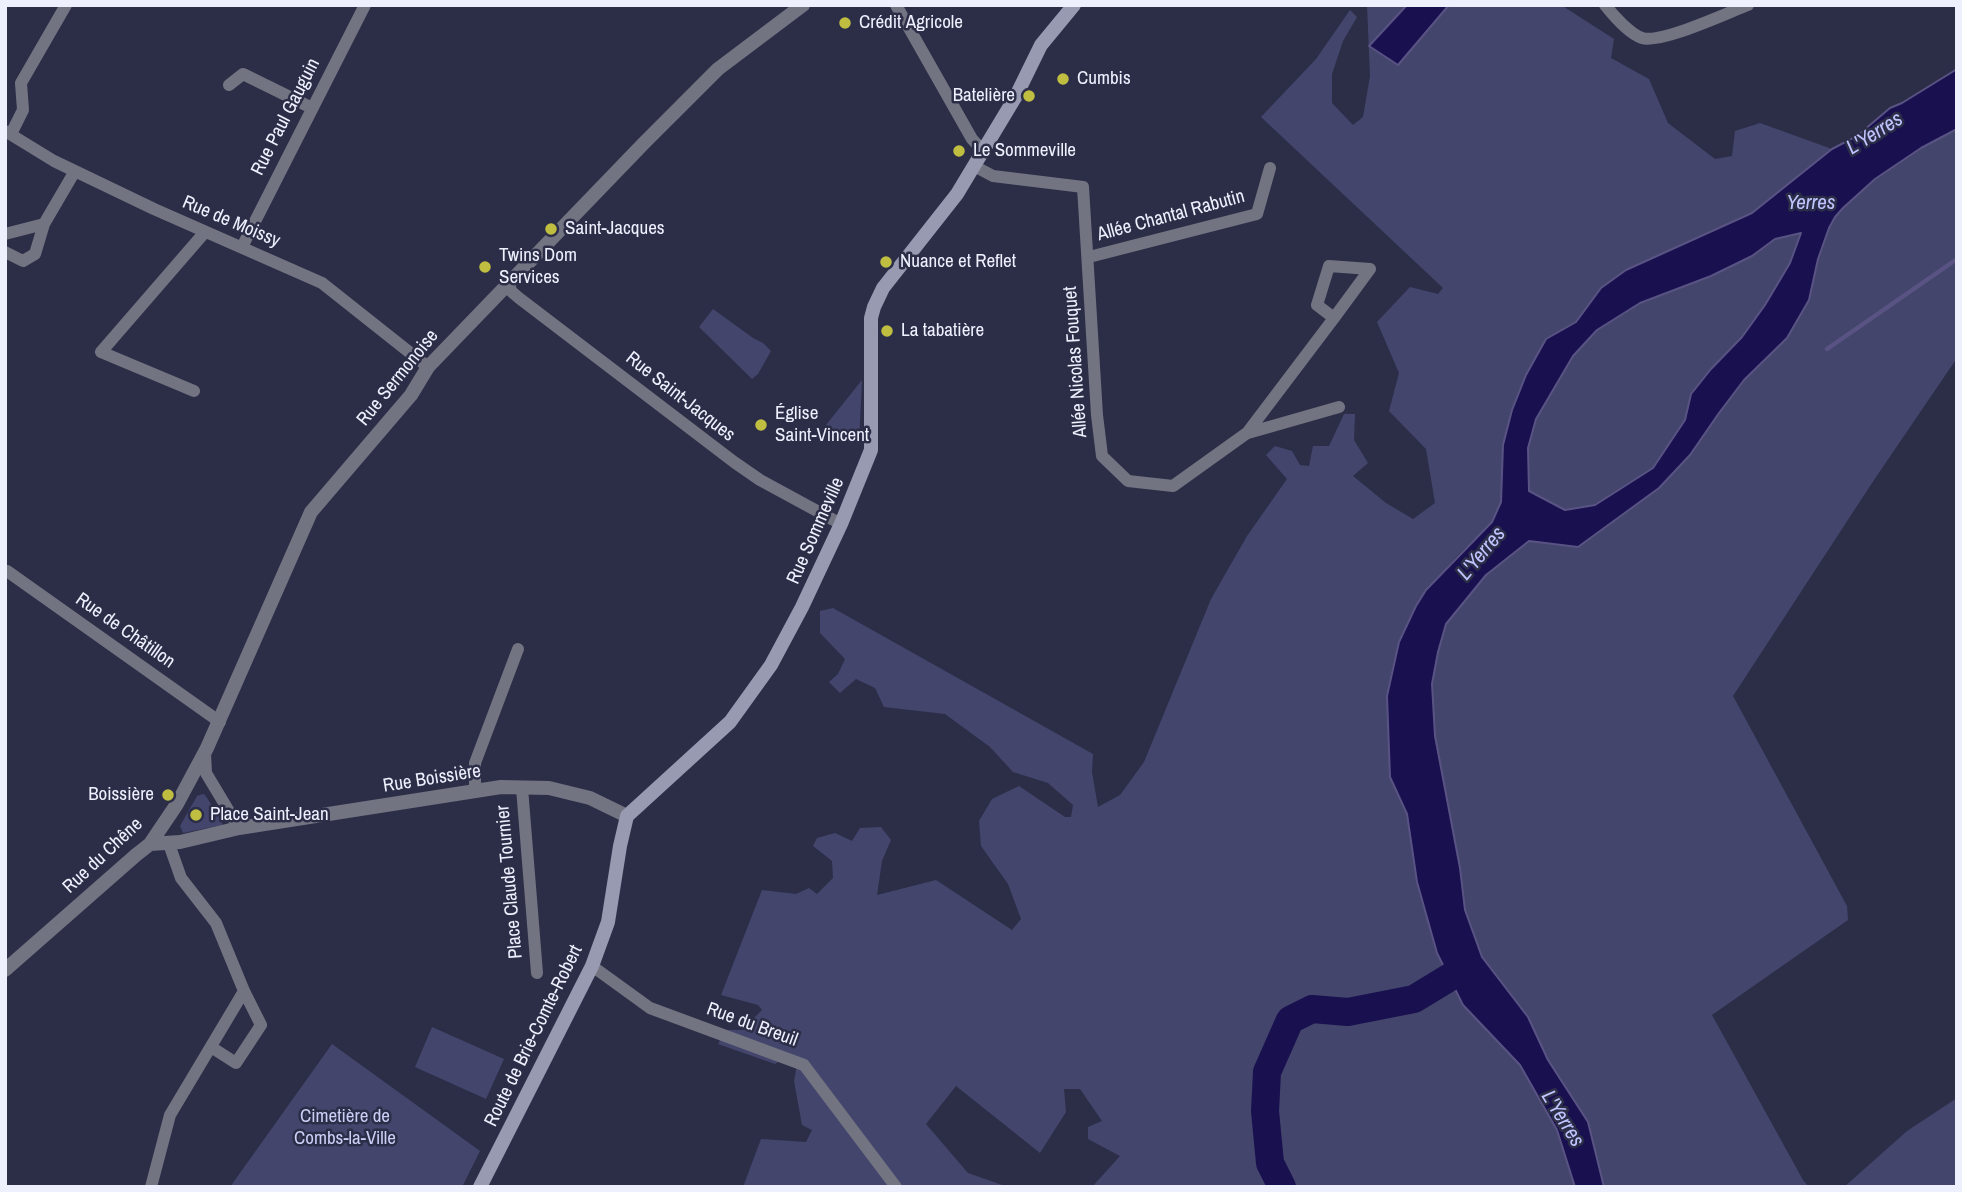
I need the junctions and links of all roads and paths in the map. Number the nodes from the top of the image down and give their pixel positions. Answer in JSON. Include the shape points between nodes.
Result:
{"nodes":[{"id":1,"x":66,"y":5,"type":"edge"},
{"id":2,"x":365,"y":5,"type":"edge"},
{"id":3,"x":803,"y":5,"type":"edge"},
{"id":4,"x":896,"y":5,"type":"edge"},
{"id":5,"x":1074,"y":5,"type":"edge"},
{"id":6,"x":1605,"y":5,"type":"edge"},
{"id":7,"x":1748,"y":5,"type":"edge"},
{"id":8,"x":229,"y":85,"type":"dead end"},
{"id":9,"x":312,"y":108,"type":"junction"},
{"id":10,"x":8,"y":133,"type":"edge"},
{"id":11,"x":983,"y":150,"type":"junction"},
{"id":12,"x":974,"y":166,"type":"junction"},
{"id":13,"x":1270,"y":168,"type":"dead end"},
{"id":14,"x":75,"y":171,"type":"junction"},
{"id":15,"x":44,"y":224,"type":"junction"},
{"id":16,"x":205,"y":232,"type":"junction"},
{"id":17,"x":5,"y":234,"type":"edge"},
{"id":18,"x":242,"y":247,"type":"junction"},
{"id":19,"x":5,"y":252,"type":"edge"},
{"id":20,"x":1089,"y":257,"type":"junction"},
{"id":21,"x":508,"y":285,"type":"junction"},
{"id":22,"x":1334,"y":318,"type":"junction"},
{"id":23,"x":428,"y":367,"type":"junction"},
{"id":24,"x":194,"y":390,"type":"dead end"},
{"id":25,"x":1339,"y":407,"type":"dead end"},
{"id":26,"x":1247,"y":433,"type":"junction"},
{"id":27,"x":841,"y":524,"type":"junction"},
{"id":28,"x":7,"y":571,"type":"edge"},
{"id":29,"x":518,"y":649,"type":"dead end"},
{"id":30,"x":220,"y":722,"type":"junction"},
{"id":31,"x":205,"y":753,"type":"junction"},
{"id":32,"x":522,"y":788,"type":"junction"},
{"id":33,"x":475,"y":792,"type":"junction"},
{"id":34,"x":627,"y":816,"type":"junction"},
{"id":35,"x":239,"y":828,"type":"junction"},
{"id":36,"x":150,"y":844,"type":"junction"},
{"id":37,"x":169,"y":844,"type":"junction"},
{"id":38,"x":593,"y":966,"type":"junction"},
{"id":39,"x":5,"y":970,"type":"edge"},
{"id":40,"x":537,"y":973,"type":"dead end"},
{"id":41,"x":244,"y":991,"type":"junction"},
{"id":42,"x":211,"y":1047,"type":"junction"},
{"id":43,"x":151,"y":1187,"type":"edge"},
{"id":44,"x":480,"y":1187,"type":"edge"},
{"id":45,"x":896,"y":1187,"type":"edge"}],
"edges":[{"from":1,"to":10,"type":"street","via":[[21,83],[23,110]]},
{"from":2,"to":9,"type":"street","name":"Rue Paul Gauguin"},
{"from":3,"to":21,"type":"street","name":"Rue Sermonoise","via":[[718,69]]},
{"from":4,"to":11,"type":"street","via":[[972,139]]},
{"from":5,"to":11,"type":"main road","name":"Rue Sommeville","via":[[1041,45]]},
{"from":6,"to":7,"type":"street","via":[[1619,22],[1643,38],[1665,37]]},
{"from":8,"to":9,"type":"street","via":[[243,74]]},
{"from":9,"to":18,"type":"street","name":"Rue Paul Gauguin"},
{"from":10,"to":14,"type":"street","name":"Rue de Moissy"},
{"from":11,"to":12,"type":"main road","name":"Rue Sommeville"},
{"from":12,"to":20,"type":"street","name":"Allée Nicolas Fouquet","via":[[993,176],[1083,187]]},
{"from":12,"to":27,"type":"main road","name":"Rue Sommeville","via":[[883,288],[874,307],[871,450]]},
{"from":13,"to":20,"type":"street","name":"Allée Chantal Rabutin","via":[[1258,214]]},
{"from":14,"to":15,"type":"street"},
{"from":14,"to":16,"type":"street","name":"Rue de Moissy"},
{"from":15,"to":17,"type":"street"},
{"from":15,"to":19,"type":"street","via":[[35,254],[23,261]]},
{"from":16,"to":18,"type":"street","name":"Rue de Moissy"},
{"from":16,"to":24,"type":"street","via":[[101,352]]},
{"from":18,"to":23,"type":"street","name":"Rue de Moissy","via":[[322,283]]},
{"from":20,"to":26,"type":"street","name":"Allée Nicolas Fouquet","via":[[1102,456],[1128,481],[1173,486]]},
{"from":21,"to":23,"type":"street","name":"Rue Sermonoise"},
{"from":21,"to":27,"type":"street","name":"Rue Saint-Jacques","via":[[734,462]]},
{"from":22,"to":22,"type":"street","name":"Allée Nicolas Fouquet","via":[[1317,305],[1329,266],[1370,269]]},
{"from":22,"to":26,"type":"street","name":"Allée Nicolas Fouquet"},
{"from":23,"to":30,"type":"street","name":"Rue Sermonoise","via":[[411,395],[311,512]]},
{"from":25,"to":26,"type":"street"},
{"from":27,"to":34,"type":"main road","name":"Rue Sommeville","via":[[771,665],[730,722]]},
{"from":28,"to":30,"type":"street","name":"Rue de Châtillon"},
{"from":29,"to":33,"type":"street","via":[[475,763]]},
{"from":30,"to":31,"type":"street","name":"Rue Sermonoise"},
{"from":31,"to":35,"type":"street","via":[[206,773]]},
{"from":31,"to":36,"type":"street","name":"Rue du Chêne"},
{"from":32,"to":33,"type":"street","name":"Rue Boissière"},
{"from":32,"to":34,"type":"street","name":"Rue Boissière","via":[[549,788],[590,798]]},
{"from":32,"to":40,"type":"street","name":"Place Claude Tournier"},
{"from":33,"to":35,"type":"street","name":"Rue Boissière"},
{"from":34,"to":38,"type":"main road","name":"Route de Brie-Comte-Robert","via":[[608,922]]},
{"from":35,"to":37,"type":"street","name":"Rue Boissière"},
{"from":36,"to":37,"type":"street","name":"Rue Boissière"},
{"from":36,"to":39,"type":"street","name":"Rue du Chêne"},
{"from":37,"to":41,"type":"street","via":[[181,878],[216,923]]},
{"from":38,"to":44,"type":"main road","name":"Route de Brie-Comte-Robert"},
{"from":38,"to":45,"type":"street","name":"Rue du Breuil","via":[[650,1008],[804,1065]]},
{"from":41,"to":42,"type":"street"},
{"from":41,"to":42,"type":"street","via":[[261,1026],[236,1063]]},
{"from":42,"to":43,"type":"street","via":[[170,1115]]}]}
